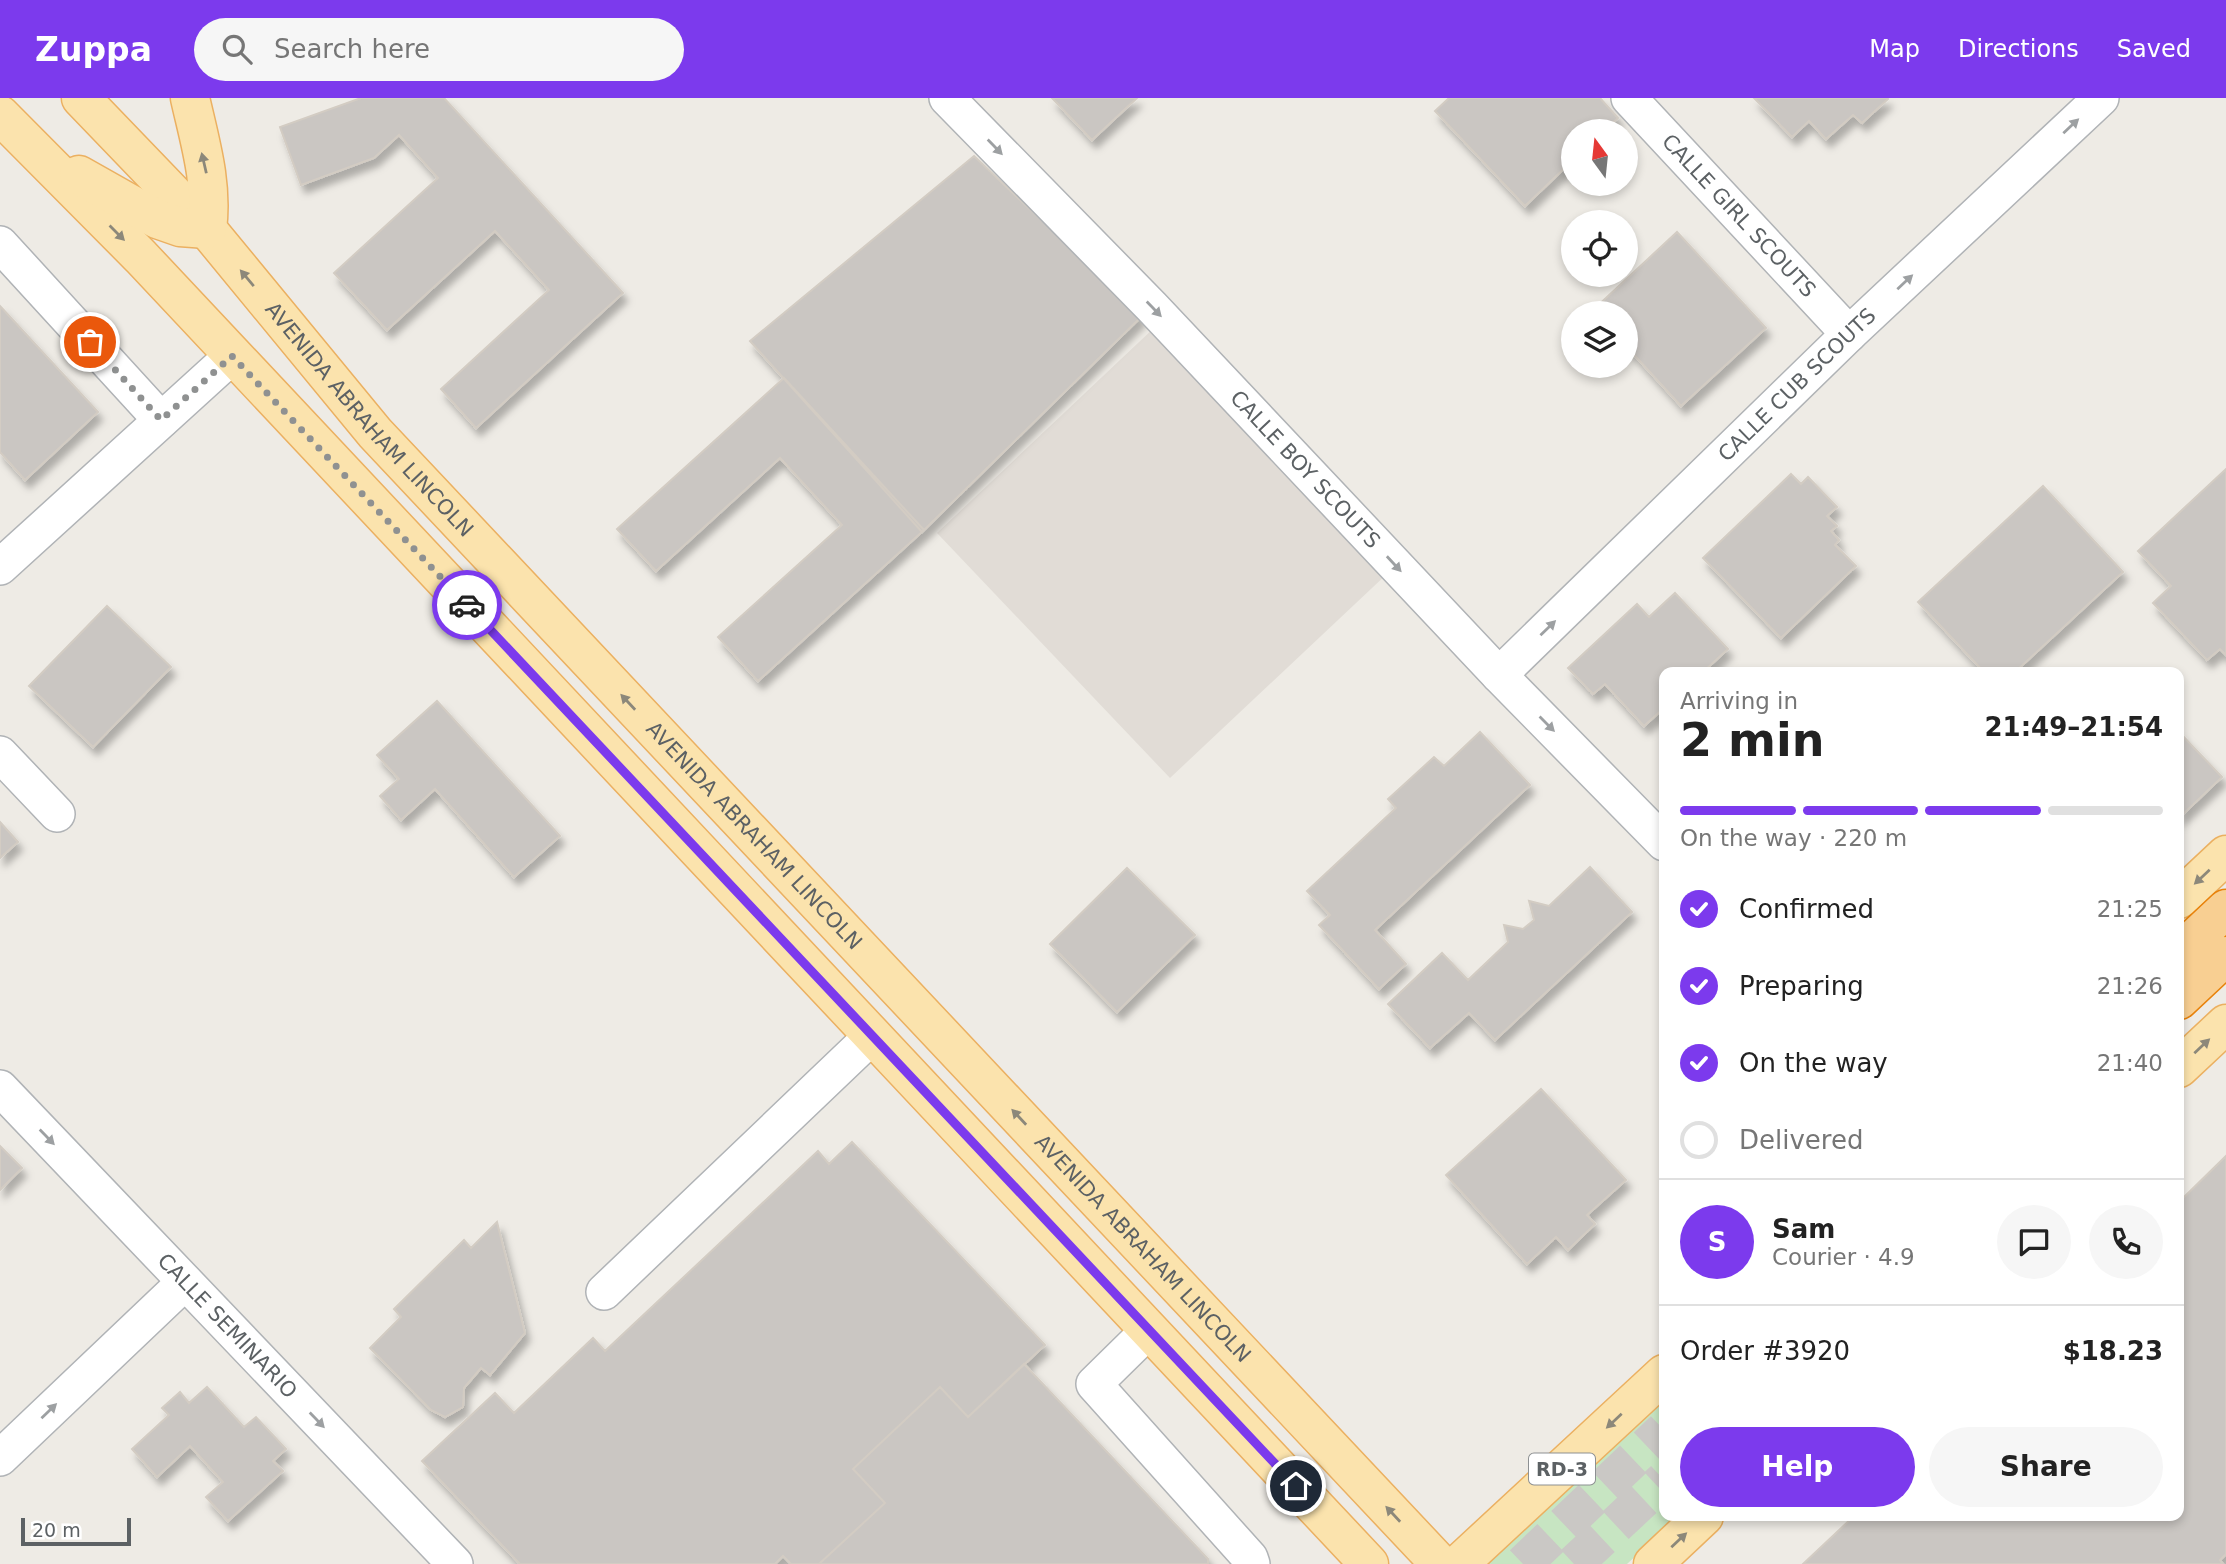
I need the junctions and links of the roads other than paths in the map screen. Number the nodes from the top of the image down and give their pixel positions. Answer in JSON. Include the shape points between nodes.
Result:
{"nodes":[{"id":1,"x":81,"y":98,"type":"edge"},
{"id":2,"x":190,"y":98,"type":"edge"},
{"id":3,"x":947,"y":98,"type":"edge"},
{"id":4,"x":1629,"y":98,"type":"edge"},
{"id":5,"x":2101,"y":98,"type":"edge"},
{"id":6,"x":0,"y":116,"type":"edge"},
{"id":7,"x":28,"y":144,"type":"junction"},
{"id":8,"x":207,"y":229,"type":"junction"},
{"id":9,"x":0,"y":244,"type":"edge"},
{"id":10,"x":1849,"y":334,"type":"junction"},
{"id":11,"x":232,"y":356,"type":"junction"},
{"id":12,"x":161,"y":420,"type":"junction"},
{"id":13,"x":0,"y":567,"type":"edge"},
{"id":14,"x":1499,"y":675,"type":"junction"},
{"id":15,"x":0,"y":754,"type":"edge"},
{"id":16,"x":57,"y":814,"type":"dead end"},
{"id":17,"x":1659,"y":838,"type":"edge"},
{"id":18,"x":2226,"y":855,"type":"edge"},
{"id":19,"x":2184,"y":894,"type":"edge"},
{"id":20,"x":2226,"y":909,"type":"edge"},
{"id":21,"x":2184,"y":948,"type":"edge"},
{"id":22,"x":2226,"y":956,"type":"edge"},
{"id":23,"x":2184,"y":995,"type":"edge"},
{"id":24,"x":2226,"y":1024,"type":"edge"},
{"id":25,"x":872,"y":1036,"type":"junction"},
{"id":26,"x":2184,"y":1063,"type":"edge"},
{"id":27,"x":0,"y":1087,"type":"edge"},
{"id":28,"x":186,"y":1282,"type":"junction"},
{"id":29,"x":604,"y":1292,"type":"dead end"},
{"id":30,"x":1149,"y":1330,"type":"junction"},
{"id":31,"x":1659,"y":1379,"type":"edge"},
{"id":32,"x":0,"y":1458,"type":"edge"},
{"id":33,"x":1699,"y":1521,"type":"edge"},
{"id":34,"x":455,"y":1564,"type":"edge"},
{"id":35,"x":1252,"y":1564,"type":"edge"},
{"id":36,"x":1369,"y":1564,"type":"edge"},
{"id":37,"x":1440,"y":1564,"type":"edge"},
{"id":38,"x":1459,"y":1564,"type":"edge"},
{"id":39,"x":1653,"y":1564,"type":"edge"}],
"edges":[{"from":1,"to":8,"type":"main road","name":"AVENIDA ABRAHAM LINCOLN"},
{"from":8,"to":2,"type":"main road","one_way":true,"via":[[208,178]]},
{"from":3,"to":14,"type":"street","name":"CALLE BOY SCOUTS","one_way":true,"via":[[1152,307]]},
{"from":4,"to":10,"type":"street","name":"CALLE GIRL SCOUTS"},
{"from":10,"to":5,"type":"street","name":"CALLE CUB SCOUTS","one_way":true},
{"from":6,"to":7,"type":"main road"},
{"from":7,"to":8,"type":"main road","via":[[157,219]]},
{"from":7,"to":11,"type":"main road","one_way":true},
{"from":37,"to":8,"type":"main road","name":"AVENIDA ABRAHAM LINCOLN","one_way":true,"via":[[375,433]]},
{"from":9,"to":12,"type":"street"},
{"from":14,"to":10,"type":"street","name":"CALLE CUB SCOUTS","one_way":true},
{"from":11,"to":12,"type":"street"},
{"from":11,"to":25,"type":"main road"},
{"from":12,"to":13,"type":"street"},
{"from":14,"to":17,"type":"street","name":"CALLE BOY SCOUTS","one_way":true},
{"from":15,"to":16,"type":"street"},
{"from":18,"to":19,"type":"main road","one_way":true},
{"from":20,"to":21,"type":"highway"},
{"from":22,"to":23,"type":"highway"},
{"from":26,"to":24,"type":"main road","one_way":true},
{"from":25,"to":29,"type":"street"},
{"from":25,"to":30,"type":"main road"},
{"from":27,"to":28,"type":"street","name":"CALLE SEMINARIO","one_way":true},
{"from":32,"to":28,"type":"street","one_way":true},
{"from":28,"to":34,"type":"street","name":"CALLE SEMINARIO","one_way":true},
{"from":30,"to":35,"type":"street","via":[[1094,1384]]},
{"from":30,"to":36,"type":"main road"},
{"from":31,"to":38,"type":"main road","number":"RD-3","one_way":true},
{"from":39,"to":33,"type":"main road","one_way":true}]}
